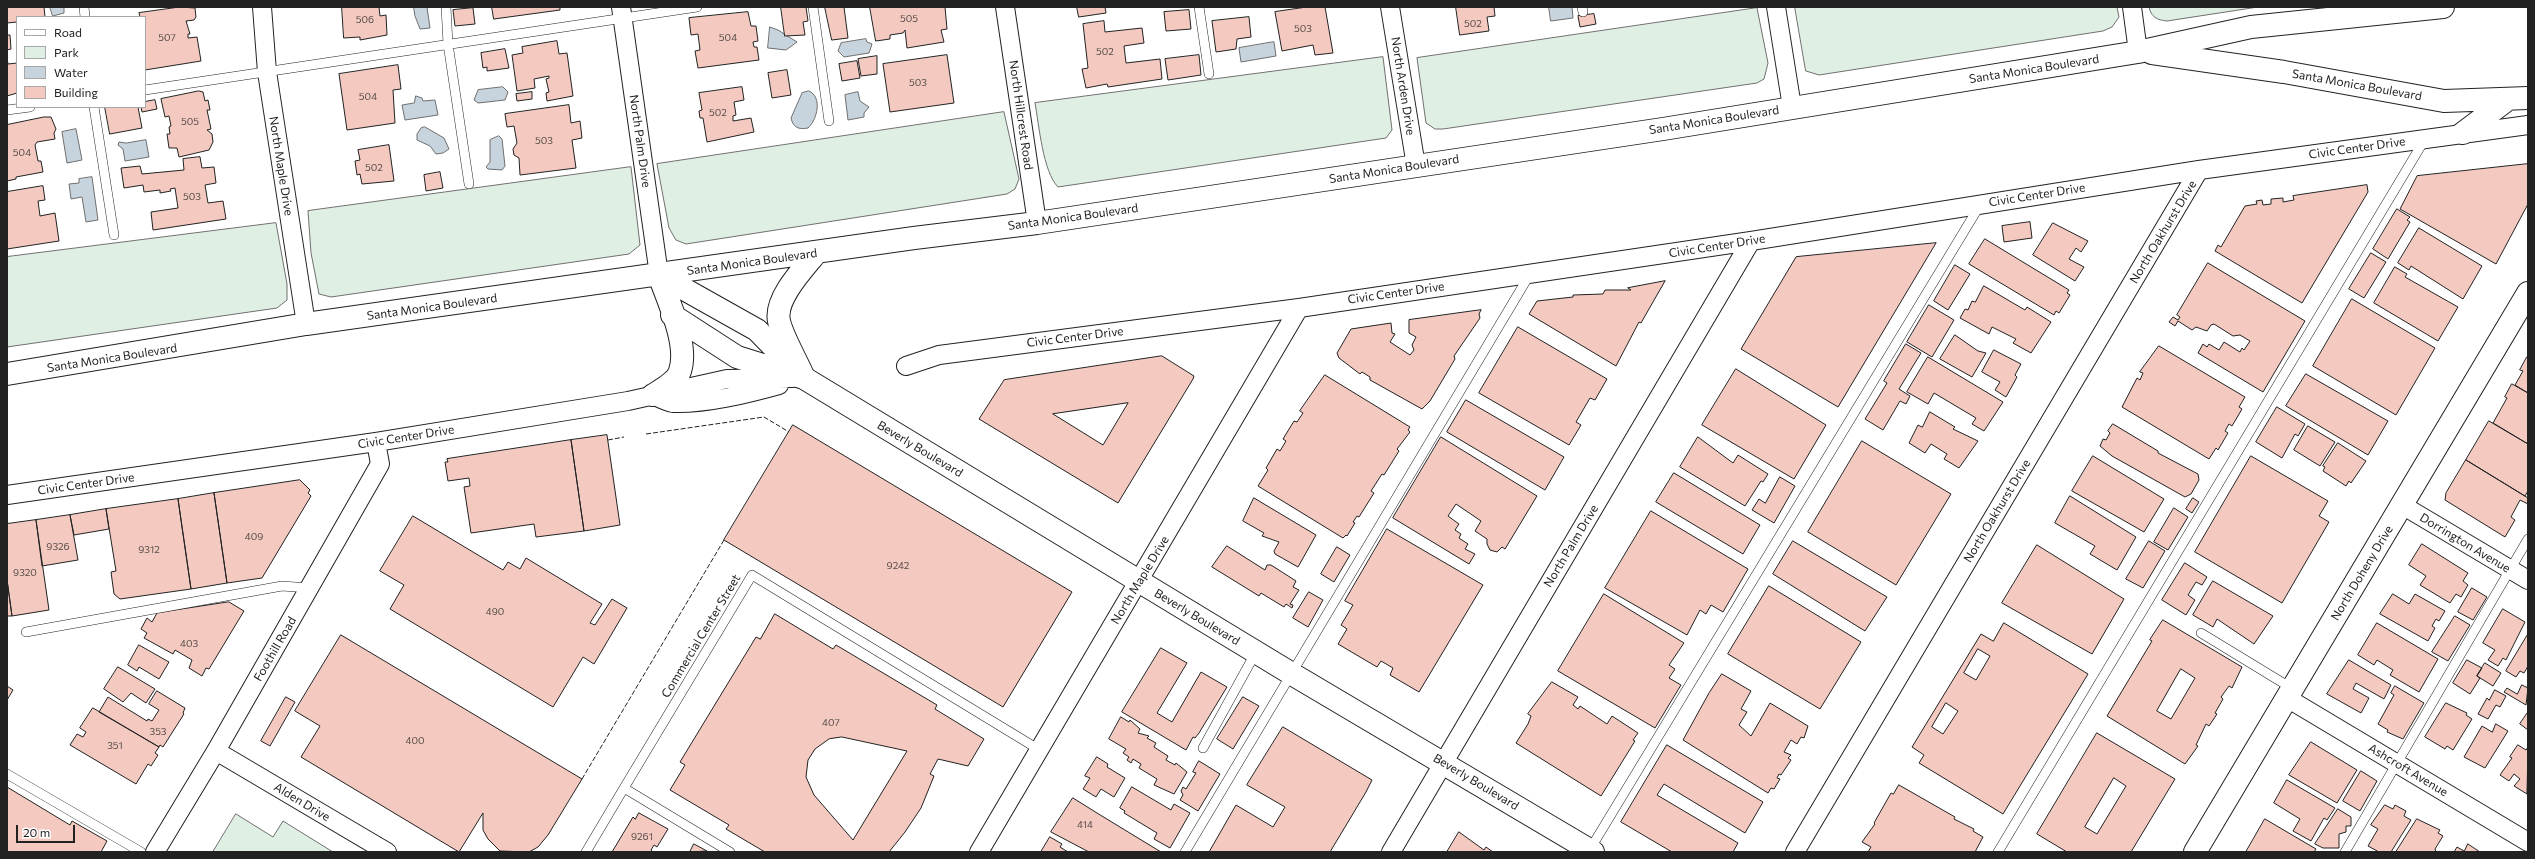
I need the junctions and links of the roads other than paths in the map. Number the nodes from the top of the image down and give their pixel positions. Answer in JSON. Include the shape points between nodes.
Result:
{"nodes":[{"id":1,"x":262,"y":7,"type":"edge"},
{"id":2,"x":446,"y":7,"type":"edge"},
{"id":3,"x":697,"y":7,"type":"edge"},
{"id":4,"x":813,"y":7,"type":"edge"},
{"id":5,"x":1005,"y":7,"type":"edge"},
{"id":6,"x":1199,"y":7,"type":"edge"},
{"id":7,"x":1390,"y":7,"type":"edge"},
{"id":8,"x":1776,"y":7,"type":"edge"},
{"id":9,"x":2132,"y":7,"type":"edge"},
{"id":10,"x":2442,"y":7,"type":"edge"},
{"id":11,"x":622,"y":13,"type":"edge"},
{"id":12,"x":448,"y":44,"type":"junction"},
{"id":13,"x":2138,"y":52,"type":"junction"},
{"id":14,"x":267,"y":72,"type":"junction"},
{"id":15,"x":1209,"y":74,"type":"dead end"},
{"id":16,"x":146,"y":90,"type":"edge"},
{"id":17,"x":2520,"y":101,"type":"edge"},
{"id":18,"x":1792,"y":107,"type":"junction"},
{"id":19,"x":22,"y":108,"type":"edge"},
{"id":20,"x":94,"y":108,"type":"edge"},
{"id":21,"x":7,"y":110,"type":"edge"},
{"id":22,"x":829,"y":121,"type":"dead end"},
{"id":23,"x":2528,"y":125,"type":"edge"},
{"id":24,"x":2463,"y":133,"type":"junction"},
{"id":25,"x":2426,"y":138,"type":"junction"},
{"id":26,"x":1416,"y":166,"type":"junction"},
{"id":27,"x":2199,"y":170,"type":"junction"},
{"id":28,"x":469,"y":184,"type":"dead end"},
{"id":29,"x":1980,"y":204,"type":"junction"},
{"id":30,"x":1038,"y":223,"type":"junction"},
{"id":31,"x":114,"y":235,"type":"dead end"},
{"id":32,"x":1751,"y":241,"type":"junction"},
{"id":33,"x":817,"y":252,"type":"junction"},
{"id":34,"x":1530,"y":274,"type":"junction"},
{"id":35,"x":659,"y":275,"type":"junction"},
{"id":36,"x":2525,"y":304,"type":"edge"},
{"id":37,"x":1299,"y":308,"type":"junction"},
{"id":38,"x":672,"y":315,"type":"junction"},
{"id":39,"x":306,"y":324,"type":"junction"},
{"id":40,"x":906,"y":366,"type":"dead end"},
{"id":41,"x":7,"y":374,"type":"edge"},
{"id":42,"x":804,"y":378,"type":"junction"},
{"id":43,"x":653,"y":395,"type":"junction"},
{"id":44,"x":376,"y":442,"type":"junction"},
{"id":45,"x":7,"y":495,"type":"edge"},
{"id":46,"x":2402,"y":505,"type":"junction"},
{"id":47,"x":2528,"y":539,"type":"edge"},
{"id":48,"x":2510,"y":569,"type":"junction"},
{"id":49,"x":2528,"y":580,"type":"edge"},
{"id":50,"x":1139,"y":582,"type":"junction"},
{"id":51,"x":309,"y":588,"type":"junction"},
{"id":52,"x":26,"y":632,"type":"dead end"},
{"id":53,"x":2200,"y":633,"type":"dead end"},
{"id":54,"x":1256,"y":652,"type":"junction"},
{"id":55,"x":1292,"y":674,"type":"junction"},
{"id":56,"x":2290,"y":694,"type":"junction"},
{"id":57,"x":1203,"y":748,"type":"dead end"},
{"id":58,"x":1038,"y":749,"type":"junction"},
{"id":59,"x":216,"y":751,"type":"junction"},
{"id":60,"x":1444,"y":762,"type":"junction"},
{"id":61,"x":2397,"y":763,"type":"junction"},
{"id":62,"x":7,"y":774,"type":"edge"},
{"id":63,"x":624,"y":788,"type":"junction"},
{"id":64,"x":2528,"y":842,"type":"edge"},
{"id":65,"x":1590,"y":851,"type":"edge"},
{"id":66,"x":141,"y":852,"type":"edge"},
{"id":67,"x":155,"y":852,"type":"edge"},
{"id":68,"x":387,"y":852,"type":"edge"},
{"id":69,"x":586,"y":852,"type":"edge"},
{"id":70,"x":730,"y":852,"type":"edge"},
{"id":71,"x":979,"y":852,"type":"edge"},
{"id":72,"x":1186,"y":852,"type":"edge"},
{"id":73,"x":1391,"y":852,"type":"edge"},
{"id":74,"x":1795,"y":852,"type":"edge"},
{"id":75,"x":1998,"y":852,"type":"edge"},
{"id":76,"x":2195,"y":852,"type":"edge"},
{"id":77,"x":2345,"y":852,"type":"edge"}],
"edges":[{"from":1,"to":14,"type":"street","name":"North Maple Drive"},
{"from":2,"to":12,"type":"lane"},
{"from":3,"to":11,"type":"lane"},
{"from":4,"to":22,"type":"lane"},
{"from":5,"to":30,"type":"street","name":"North Hillcrest Road"},
{"from":6,"to":15,"type":"lane"},
{"from":7,"to":26,"type":"street","name":"North Arden Drive"},
{"from":8,"to":18,"type":"street"},
{"from":9,"to":13,"type":"street"},
{"from":10,"to":13,"type":"main road","name":"Santa Monica Boulevard","via":[[2251,27]]},
{"from":11,"to":12,"type":"lane"},
{"from":11,"to":35,"type":"street","name":"North Palm Drive"},
{"from":12,"to":14,"type":"lane"},
{"from":12,"to":28,"type":"lane"},
{"from":13,"to":17,"type":"main road","name":"Santa Monica Boulevard","via":[[2284,72],[2444,101]]},
{"from":13,"to":18,"type":"main road","name":"Santa Monica Boulevard"},
{"from":14,"to":16,"type":"lane"},
{"from":14,"to":39,"type":"street","name":"North Maple Drive"},
{"from":17,"to":24,"type":"main road"},
{"from":18,"to":26,"type":"main road","name":"Santa Monica Boulevard"},
{"from":19,"to":21,"type":"lane"},
{"from":20,"to":31,"type":"lane"},
{"from":23,"to":24,"type":"street","name":"Civic Center Drive"},
{"from":24,"to":25,"type":"street","name":"Civic Center Drive"},
{"from":25,"to":27,"type":"street","name":"Civic Center Drive"},
{"from":25,"to":75,"type":"lane"},
{"from":26,"to":30,"type":"main road","name":"Santa Monica Boulevard"},
{"from":27,"to":29,"type":"street","name":"Civic Center Drive"},
{"from":27,"to":74,"type":"street","name":"North Oakhurst Drive"},
{"from":29,"to":32,"type":"street","name":"Civic Center Drive"},
{"from":29,"to":65,"type":"lane"},
{"from":30,"to":33,"type":"main road","name":"Santa Monica Boulevard"},
{"from":32,"to":34,"type":"street","name":"Civic Center Drive"},
{"from":32,"to":60,"type":"street","name":"North Palm Drive"},
{"from":33,"to":35,"type":"main road","name":"Santa Monica Boulevard"},
{"from":33,"to":42,"type":"main road","via":[[787,291],[778,320]]},
{"from":34,"to":37,"type":"street","name":"Civic Center Drive"},
{"from":34,"to":55,"type":"lane"},
{"from":35,"to":38,"type":"main road"},
{"from":35,"to":39,"type":"main road","name":"Santa Monica Boulevard"},
{"from":35,"to":42,"type":"main road","name":"Beverly Boulevard","via":[[757,330]]},
{"from":36,"to":46,"type":"main road","name":"North Doheny Drive"},
{"from":37,"to":40,"type":"street","name":"Civic Center Drive","via":[[939,355]]},
{"from":37,"to":50,"type":"street","name":"North Maple Drive"},
{"from":38,"to":42,"type":"main road","name":"Beverly Boulevard","via":[[737,357]]},
{"from":38,"to":43,"type":"main road","via":[[681,339],[680,372],[669,385]]},
{"from":39,"to":41,"type":"main road","name":"Santa Monica Boulevard"},
{"from":42,"to":43,"type":"street","via":[[746,393],[697,401],[671,403]]},
{"from":42,"to":50,"type":"main road","name":"Beverly Boulevard"},
{"from":43,"to":44,"type":"street","name":"Civic Center Drive"},
{"from":44,"to":45,"type":"street","name":"Civic Center Drive"},
{"from":44,"to":51,"type":"street","name":"Foothill Road","via":[[380,464]]},
{"from":46,"to":48,"type":"street","name":"Dorrington Avenue"},
{"from":46,"to":56,"type":"main road","name":"North Doheny Drive"},
{"from":47,"to":48,"type":"lane"},
{"from":48,"to":49,"type":"street","name":"Dorrington Avenue"},
{"from":48,"to":61,"type":"lane"},
{"from":50,"to":54,"type":"main road","name":"Beverly Boulevard"},
{"from":50,"to":58,"type":"street","name":"North Maple Drive"},
{"from":51,"to":52,"type":"lane","via":[[282,586]]},
{"from":51,"to":59,"type":"street","name":"Foothill Road"},
{"from":53,"to":56,"type":"lane"},
{"from":54,"to":55,"type":"main road","name":"Beverly Boulevard"},
{"from":54,"to":57,"type":"lane"},
{"from":55,"to":60,"type":"main road","name":"Beverly Boulevard"},
{"from":55,"to":72,"type":"lane"},
{"from":56,"to":61,"type":"street","name":"Ashcroft Avenue"},
{"from":56,"to":76,"type":"main road","name":"North Doheny Drive"},
{"from":58,"to":63,"type":"lane","name":"Commercial Center Street","via":[[752,575]]},
{"from":58,"to":71,"type":"street","name":"North Maple Drive"},
{"from":59,"to":67,"type":"street","name":"Foothill Road"},
{"from":59,"to":68,"type":"street","name":"Alden Drive"},
{"from":60,"to":65,"type":"main road","name":"Beverly Boulevard"},
{"from":60,"to":73,"type":"street","name":"North Palm Drive"},
{"from":61,"to":64,"type":"street","name":"Ashcroft Avenue"},
{"from":61,"to":77,"type":"lane"},
{"from":62,"to":66,"type":"lane"},
{"from":63,"to":69,"type":"lane"},
{"from":63,"to":70,"type":"lane"}]}
